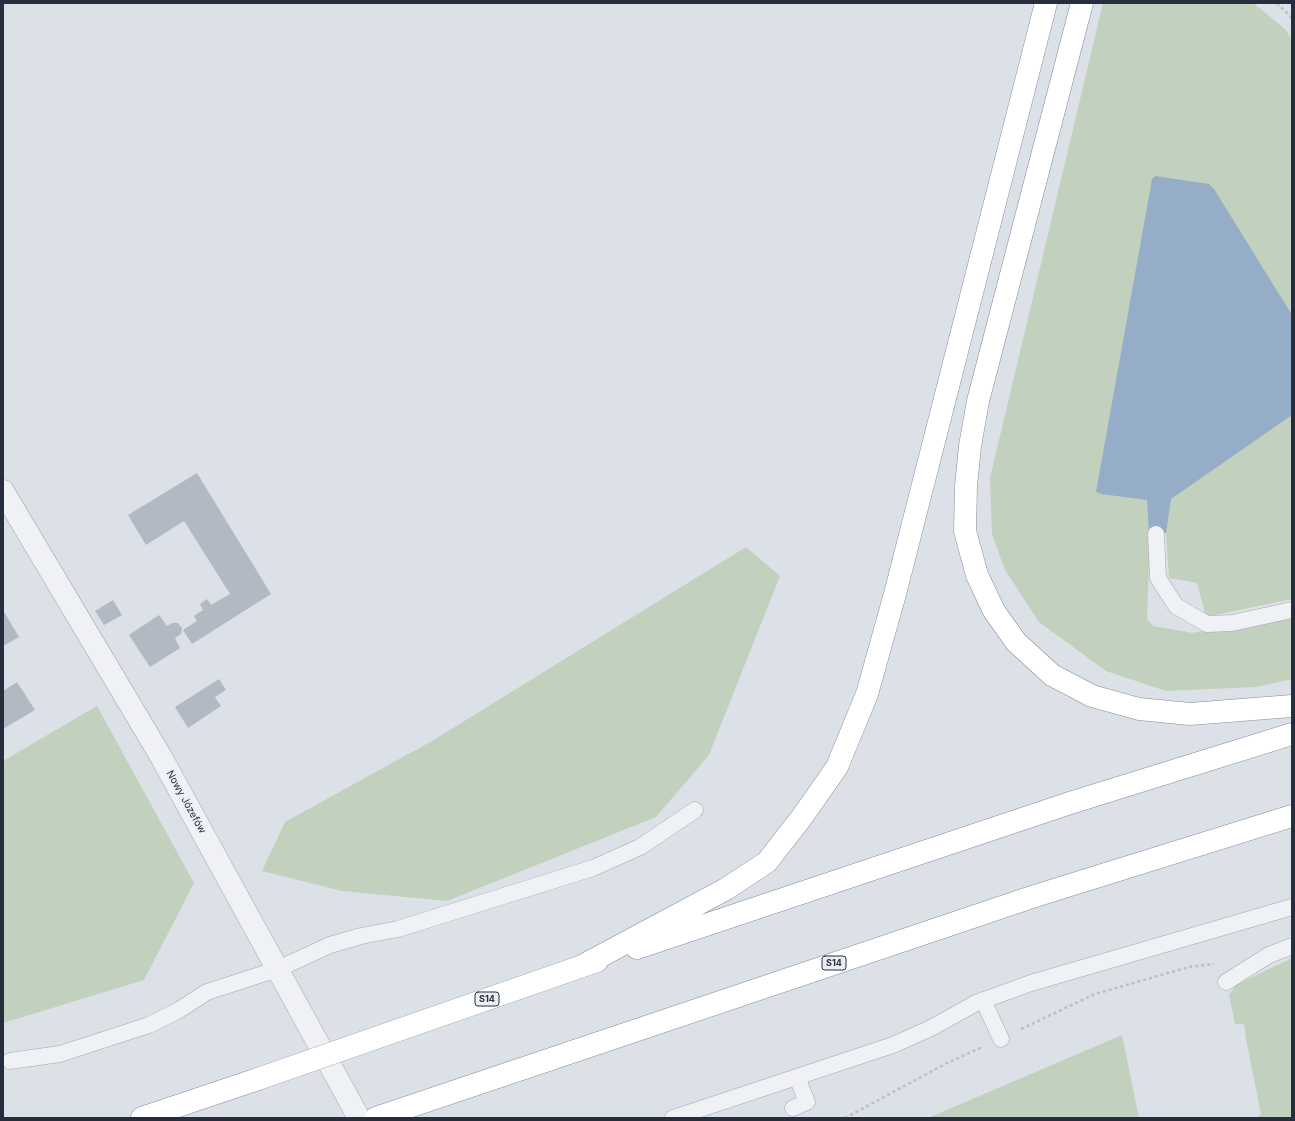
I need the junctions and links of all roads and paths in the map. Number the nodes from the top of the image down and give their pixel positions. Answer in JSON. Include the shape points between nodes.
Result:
{"nodes":[{"id":1,"x":1046,"y":3,"type":"edge"},
{"id":2,"x":1082,"y":3,"type":"edge"},
{"id":3,"x":1277,"y":3,"type":"edge"},
{"id":4,"x":1292,"y":18,"type":"edge"},
{"id":5,"x":3,"y":491,"type":"edge"},
{"id":6,"x":1156,"y":534,"type":"dead end"},
{"id":7,"x":1292,"y":610,"type":"edge"},
{"id":8,"x":1292,"y":706,"type":"edge"},
{"id":9,"x":1292,"y":734,"type":"edge"},
{"id":10,"x":695,"y":810,"type":"dead end"},
{"id":11,"x":1292,"y":816,"type":"edge"},
{"id":12,"x":1292,"y":907,"type":"edge"},
{"id":13,"x":1292,"y":946,"type":"edge"},
{"id":14,"x":1218,"y":963,"type":"dead end"},
{"id":15,"x":584,"y":966,"type":"junction"},
{"id":16,"x":278,"y":969,"type":"junction"},
{"id":17,"x":1226,"y":982,"type":"dead end"},
{"id":18,"x":983,"y":1000,"type":"junction"},
{"id":19,"x":1001,"y":1039,"type":"junction"},
{"id":20,"x":10,"y":1061,"type":"dead end"},
{"id":21,"x":797,"y":1077,"type":"junction"},
{"id":22,"x":793,"y":1108,"type":"dead end"},
{"id":23,"x":142,"y":1118,"type":"edge"},
{"id":24,"x":359,"y":1118,"type":"edge"},
{"id":25,"x":376,"y":1118,"type":"edge"},
{"id":26,"x":673,"y":1118,"type":"edge"},
{"id":27,"x":845,"y":1118,"type":"edge"}],
"edges":[{"from":1,"to":15,"type":"highway","via":[[895,594],[867,694],[837,767],[802,818],[767,862],[726,889]]},
{"from":2,"to":8,"type":"highway","via":[[976,409],[967,478],[965,531],[978,575],[994,611],[1016,642],[1052,675],[1092,696],[1139,709],[1190,714]]},
{"from":3,"to":4,"type":"path"},
{"from":5,"to":16,"type":"street","name":"Nowy Józefów","via":[[160,755]]},
{"from":6,"to":7,"type":"lane","via":[[1158,578],[1176,606],[1207,624],[1232,623]]},
{"from":9,"to":15,"type":"highway","number":"S14","via":[[1070,803]]},
{"from":10,"to":16,"type":"lane","via":[[640,847],[593,868],[398,929],[330,945]]},
{"from":11,"to":25,"type":"highway","number":"S14","via":[[1034,896]]},
{"from":12,"to":18,"type":"lane"},
{"from":13,"to":17,"type":"lane","via":[[1269,955]]},
{"from":14,"to":19,"type":"path","via":[[1189,968],[1095,994]]},
{"from":15,"to":23,"type":"highway","number":"S14","bridge":true},
{"from":16,"to":20,"type":"lane","via":[[207,992],[149,1025],[60,1054]]},
{"from":16,"to":24,"type":"street","name":"Nowy Józefów"},
{"from":18,"to":19,"type":"lane"},
{"from":18,"to":21,"type":"lane","via":[[893,1045]]},
{"from":19,"to":27,"type":"path","via":[[947,1063]]},
{"from":21,"to":22,"type":"lane","via":[[807,1102]]},
{"from":21,"to":26,"type":"lane"}]}
